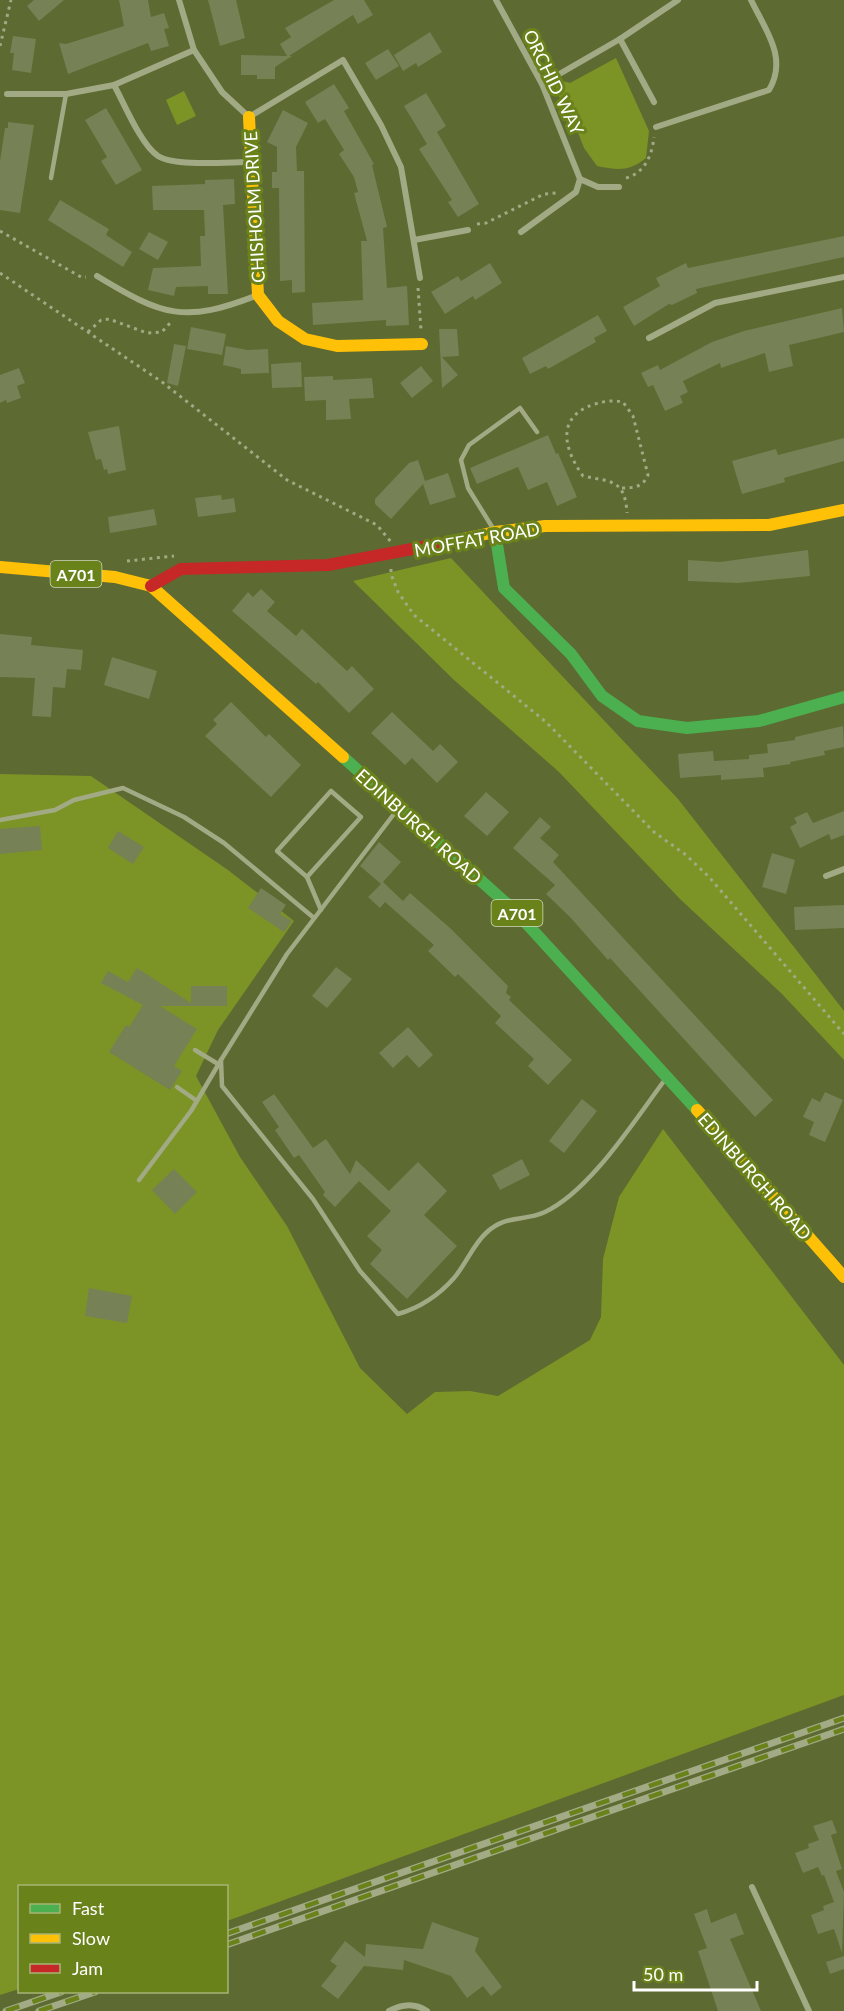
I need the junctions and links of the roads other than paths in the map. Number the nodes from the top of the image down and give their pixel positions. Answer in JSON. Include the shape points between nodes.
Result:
{"nodes":[{"id":1,"x":179,"y":0,"type":"edge"},
{"id":2,"x":496,"y":0,"type":"edge"},
{"id":3,"x":678,"y":0,"type":"edge"},
{"id":4,"x":751,"y":0,"type":"edge"},
{"id":5,"x":620,"y":39,"type":"junction"},
{"id":6,"x":194,"y":50,"type":"junction"},
{"id":7,"x":542,"y":84,"type":"junction"},
{"id":8,"x":114,"y":85,"type":"junction"},
{"id":9,"x":7,"y":94,"type":"dead end"},
{"id":10,"x":66,"y":94,"type":"junction"},
{"id":11,"x":654,"y":102,"type":"dead end"},
{"id":12,"x":249,"y":117,"type":"junction"},
{"id":13,"x":656,"y":127,"type":"road end"},
{"id":14,"x":251,"y":162,"type":"junction"},
{"id":15,"x":51,"y":178,"type":"dead end"},
{"id":16,"x":580,"y":179,"type":"junction"},
{"id":17,"x":619,"y":187,"type":"road end"},
{"id":18,"x":468,"y":230,"type":"road end"},
{"id":19,"x":520,"y":232,"type":"dead end"},
{"id":20,"x":414,"y":240,"type":"junction"},
{"id":21,"x":97,"y":276,"type":"road end"},
{"id":22,"x":844,"y":277,"type":"edge"},
{"id":23,"x":420,"y":278,"type":"road end"},
{"id":24,"x":258,"y":295,"type":"junction"},
{"id":25,"x":649,"y":338,"type":"dead end"},
{"id":26,"x":422,"y":344,"type":"road end"},
{"id":27,"x":537,"y":432,"type":"dead end"},
{"id":28,"x":844,"y":510,"type":"edge"},
{"id":29,"x":495,"y":532,"type":"junction"},
{"id":30,"x":0,"y":567,"type":"edge"},
{"id":31,"x":151,"y":586,"type":"junction"},
{"id":32,"x":844,"y":697,"type":"edge"},
{"id":33,"x":399,"y":808,"type":"junction"},
{"id":34,"x":0,"y":820,"type":"edge"},
{"id":35,"x":844,"y":869,"type":"edge"},
{"id":36,"x":826,"y":876,"type":"dead end"},
{"id":37,"x":307,"y":878,"type":"junction"},
{"id":38,"x":321,"y":910,"type":"junction"},
{"id":39,"x":314,"y":918,"type":"junction"},
{"id":40,"x":195,"y":1050,"type":"dead end"},
{"id":41,"x":220,"y":1062,"type":"junction"},
{"id":42,"x":667,"y":1076,"type":"junction"},
{"id":43,"x":177,"y":1087,"type":"dead end"},
{"id":44,"x":196,"y":1101,"type":"junction"},
{"id":45,"x":139,"y":1180,"type":"dead end"},
{"id":46,"x":844,"y":1277,"type":"edge"},
{"id":47,"x":752,"y":1887,"type":"dead end"},
{"id":48,"x":389,"y":2011,"type":"edge"},
{"id":49,"x":428,"y":2011,"type":"edge"},
{"id":50,"x":809,"y":2011,"type":"edge"}],
"edges":[{"from":1,"to":6,"type":"street"},
{"from":2,"to":7,"type":"street","name":"ORCHID WAY"},
{"from":3,"to":5,"type":"street"},
{"from":4,"to":13,"type":"street","via":[[776,50],[778,75],[769,90]]},
{"from":5,"to":7,"type":"street"},
{"from":5,"to":11,"type":"street"},
{"from":6,"to":8,"type":"street"},
{"from":6,"to":12,"type":"street","via":[[222,92]]},
{"from":7,"to":16,"type":"street","name":"ORCHID WAY"},
{"from":8,"to":10,"type":"street"},
{"from":8,"to":14,"type":"street","via":[[148,147],[158,156],[171,161]]},
{"from":9,"to":10,"type":"street"},
{"from":10,"to":15,"type":"lane"},
{"from":12,"to":14,"type":"street","name":"CHISHOLM DRIVE"},
{"from":12,"to":20,"type":"street","via":[[343,60],[401,167]]},
{"from":14,"to":24,"type":"street","name":"CHISHOLM DRIVE"},
{"from":16,"to":17,"type":"street","via":[[598,187]]},
{"from":16,"to":19,"type":"street","via":[[576,192]]},
{"from":18,"to":20,"type":"street"},
{"from":20,"to":23,"type":"street"},
{"from":21,"to":24,"type":"street","via":[[140,302],[173,311],[222,310]]},
{"from":22,"to":25,"type":"street","via":[[714,303]]},
{"from":24,"to":26,"type":"street","name":"CHISHOLM DRIVE","via":[[278,321],[305,339],[337,346]]},
{"from":27,"to":29,"type":"lane","via":[[520,408],[469,445],[461,460],[468,488]]},
{"from":28,"to":29,"type":"street","name":"MOFFAT ROAD","via":[[769,525],[545,526]]},
{"from":29,"to":31,"type":"street","name":"MOFFAT ROAD","via":[[328,565],[181,569]]},
{"from":29,"to":32,"type":"street","via":[[504,588],[571,654],[602,696],[638,721],[687,729],[759,722]]},
{"from":30,"to":31,"type":"street","name":"EDINBURGH ROAD","number":"A701","via":[[115,577]]},
{"from":31,"to":33,"type":"street","name":"EDINBURGH ROAD","number":"A701"},
{"from":33,"to":38,"type":"lane"},
{"from":33,"to":42,"type":"street","name":"EDINBURGH ROAD","number":"A701","via":[[517,913]]},
{"from":34,"to":39,"type":"lane","via":[[55,810],[74,800],[123,788],[184,817],[224,843]]},
{"from":35,"to":36,"type":"street"},
{"from":37,"to":37,"type":"lane","via":[[277,851],[331,791],[361,817]]},
{"from":37,"to":38,"type":"lane"},
{"from":38,"to":39,"type":"lane"},
{"from":39,"to":41,"type":"lane"},
{"from":40,"to":41,"type":"lane"},
{"from":41,"to":42,"type":"lane","via":[[222,1086],[314,1199],[372,1288],[398,1314],[418,1309],[454,1278],[484,1234],[501,1221],[544,1213],[575,1193]]},
{"from":41,"to":44,"type":"lane"},
{"from":42,"to":46,"type":"street","name":"EDINBURGH ROAD","number":"A701"},
{"from":43,"to":44,"type":"lane"},
{"from":44,"to":45,"type":"lane"},
{"from":47,"to":50,"type":"street"},
{"from":48,"to":49,"type":"street","via":[[400,2005],[419,2006]]}]}
